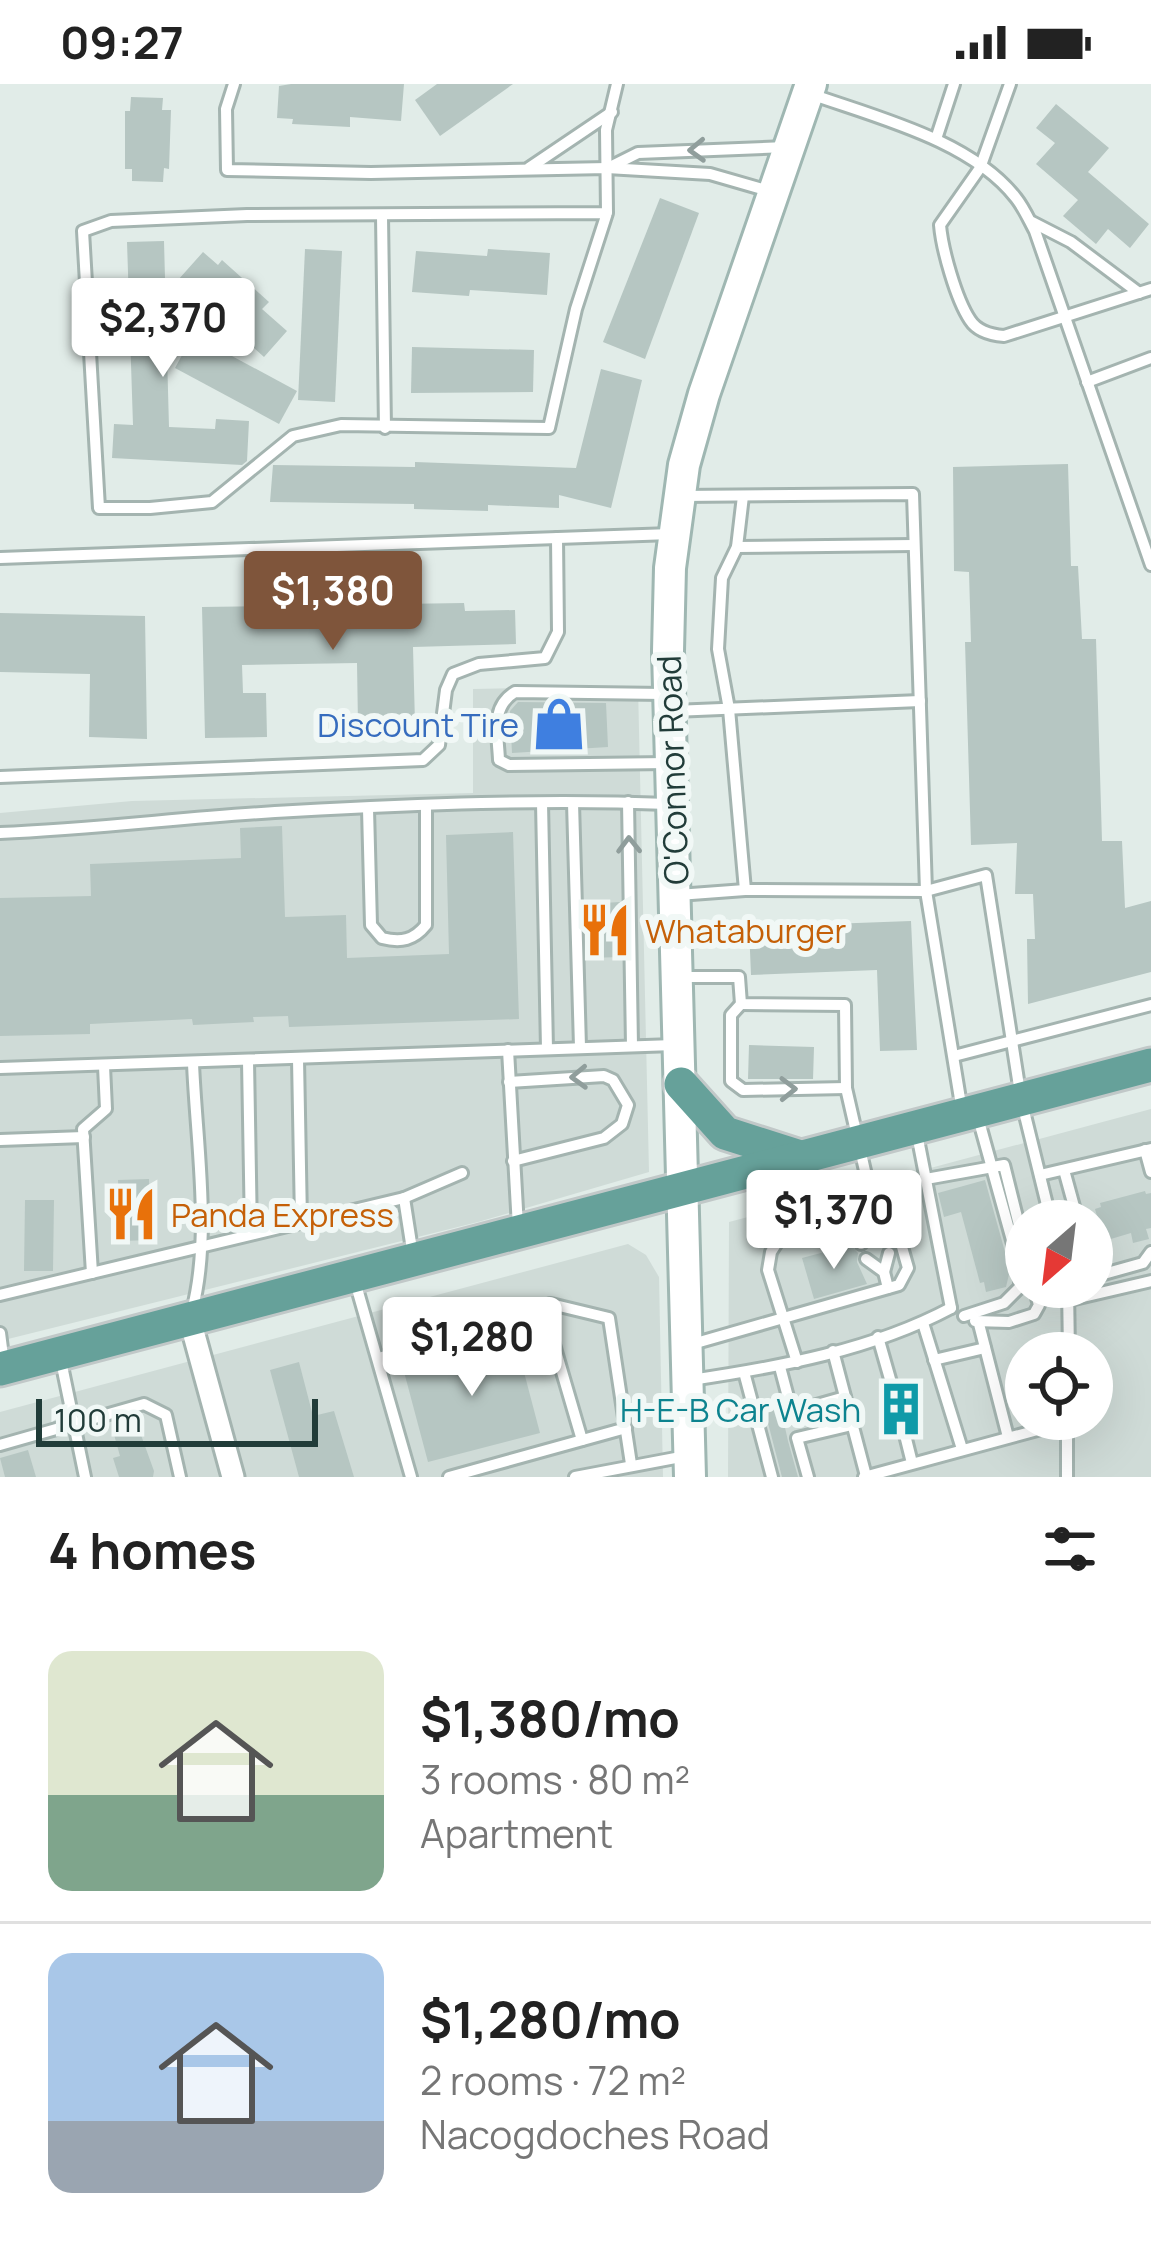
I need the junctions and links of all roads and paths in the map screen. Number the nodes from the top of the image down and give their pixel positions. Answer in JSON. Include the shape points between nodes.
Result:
{"nodes":[{"id":1,"x":234,"y":84,"type":"edge"},
{"id":2,"x":616,"y":84,"type":"edge"},
{"id":3,"x":955,"y":84,"type":"edge"},
{"id":4,"x":1010,"y":84,"type":"edge"},
{"id":5,"x":810,"y":88,"type":"edge"},
{"id":6,"x":611,"y":112,"type":"junction"},
{"id":7,"x":935,"y":139,"type":"junction"},
{"id":8,"x":790,"y":147,"type":"junction"},
{"id":9,"x":607,"y":168,"type":"junction"},
{"id":10,"x":980,"y":168,"type":"junction"},
{"id":11,"x":526,"y":170,"type":"junction"},
{"id":12,"x":774,"y":192,"type":"junction"},
{"id":13,"x":607,"y":213,"type":"junction"},
{"id":14,"x":382,"y":216,"type":"junction"},
{"id":15,"x":1029,"y":220,"type":"junction"},
{"id":16,"x":1145,"y":291,"type":"edge"},
{"id":17,"x":1065,"y":317,"type":"junction"},
{"id":18,"x":1151,"y":358,"type":"edge"},
{"id":19,"x":1088,"y":382,"type":"junction"},
{"id":20,"x":385,"y":428,"type":"junction"},
{"id":21,"x":680,"y":496,"type":"junction"},
{"id":22,"x":743,"y":496,"type":"junction"},
{"id":23,"x":675,"y":533,"type":"junction"},
{"id":24,"x":557,"y":538,"type":"junction"},
{"id":25,"x":914,"y":545,"type":"junction"},
{"id":26,"x":737,"y":547,"type":"junction"},
{"id":27,"x":0,"y":558,"type":"edge"},
{"id":28,"x":1151,"y":565,"type":"edge"},
{"id":29,"x":920,"y":701,"type":"junction"},
{"id":30,"x":670,"y":703,"type":"junction"},
{"id":31,"x":729,"y":709,"type":"junction"},
{"id":32,"x":671,"y":763,"type":"junction"},
{"id":33,"x":0,"y":777,"type":"edge"},
{"id":34,"x":628,"y":802,"type":"junction"},
{"id":35,"x":542,"y":803,"type":"junction"},
{"id":36,"x":573,"y":803,"type":"junction"},
{"id":37,"x":673,"y":804,"type":"junction"},
{"id":38,"x":426,"y":806,"type":"junction"},
{"id":39,"x":368,"y":809,"type":"junction"},
{"id":40,"x":0,"y":832,"type":"edge"},
{"id":41,"x":745,"y":890,"type":"junction"},
{"id":42,"x":926,"y":891,"type":"junction"},
{"id":43,"x":675,"y":895,"type":"junction"},
{"id":44,"x":678,"y":977,"type":"junction"},
{"id":45,"x":741,"y":1004,"type":"junction"},
{"id":46,"x":1151,"y":1005,"type":"edge"},
{"id":47,"x":1011,"y":1042,"type":"junction"},
{"id":48,"x":680,"y":1045,"type":"junction"},
{"id":49,"x":632,"y":1046,"type":"junction"},
{"id":50,"x":580,"y":1047,"type":"junction"},
{"id":51,"x":547,"y":1049,"type":"junction"},
{"id":52,"x":508,"y":1050,"type":"junction"},
{"id":53,"x":953,"y":1055,"type":"junction"},
{"id":54,"x":298,"y":1059,"type":"junction"},
{"id":55,"x":248,"y":1061,"type":"junction"},
{"id":56,"x":193,"y":1063,"type":"junction"},
{"id":57,"x":1151,"y":1065,"type":"edge"},
{"id":58,"x":104,"y":1066,"type":"junction"},
{"id":59,"x":0,"y":1068,"type":"edge"},
{"id":60,"x":509,"y":1082,"type":"junction"},
{"id":61,"x":681,"y":1084,"type":"junction"},
{"id":62,"x":846,"y":1088,"type":"junction"},
{"id":63,"x":1021,"y":1099,"type":"junction"},
{"id":64,"x":969,"y":1112,"type":"junction"},
{"id":65,"x":915,"y":1126,"type":"junction"},
{"id":66,"x":84,"y":1136,"type":"junction"},
{"id":67,"x":0,"y":1140,"type":"edge"},
{"id":68,"x":861,"y":1140,"type":"junction"},
{"id":69,"x":1148,"y":1150,"type":"edge"},
{"id":70,"x":799,"y":1156,"type":"junction"},
{"id":71,"x":513,"y":1160,"type":"junction"},
{"id":72,"x":992,"y":1165,"type":"junction"},
{"id":73,"x":1064,"y":1170,"type":"junction"},
{"id":74,"x":1151,"y":1172,"type":"edge"},
{"id":75,"x":462,"y":1173,"type":"dead end"},
{"id":76,"x":1040,"y":1175,"type":"junction"},
{"id":77,"x":926,"y":1180,"type":"junction"},
{"id":78,"x":684,"y":1187,"type":"junction"},
{"id":79,"x":404,"y":1198,"type":"junction"},
{"id":80,"x":1013,"y":1200,"type":"edge"},
{"id":81,"x":1046,"y":1200,"type":"edge"},
{"id":82,"x":1072,"y":1200,"type":"edge"},
{"id":83,"x":870,"y":1211,"type":"junction"},
{"id":84,"x":301,"y":1221,"type":"junction"},
{"id":85,"x":518,"y":1230,"type":"junction"},
{"id":86,"x":251,"y":1233,"type":"junction"},
{"id":87,"x":873,"y":1238,"type":"dead end"},
{"id":88,"x":200,"y":1247,"type":"junction"},
{"id":89,"x":1151,"y":1252,"type":"edge"},
{"id":90,"x":878,"y":1256,"type":"dead end"},
{"id":91,"x":414,"y":1259,"type":"junction"},
{"id":92,"x":1113,"y":1271,"type":"edge"},
{"id":93,"x":92,"y":1273,"type":"junction"},
{"id":94,"x":353,"y":1275,"type":"junction"},
{"id":95,"x":1151,"y":1281,"type":"edge"},
{"id":96,"x":888,"y":1288,"type":"junction"},
{"id":97,"x":1113,"y":1290,"type":"edge"},
{"id":98,"x":0,"y":1295,"type":"edge"},
{"id":99,"x":543,"y":1307,"type":"junction"},
{"id":100,"x":951,"y":1308,"type":"junction"},
{"id":101,"x":1037,"y":1308,"type":"edge"},
{"id":102,"x":964,"y":1316,"type":"junction"},
{"id":103,"x":783,"y":1318,"type":"junction"},
{"id":104,"x":190,"y":1320,"type":"junction"},
{"id":105,"x":923,"y":1323,"type":"junction"},
{"id":106,"x":979,"y":1324,"type":"junction"},
{"id":107,"x":0,"y":1333,"type":"edge"},
{"id":108,"x":878,"y":1337,"type":"junction"},
{"id":109,"x":687,"y":1346,"type":"junction"},
{"id":110,"x":985,"y":1348,"type":"junction"},
{"id":111,"x":833,"y":1351,"type":"junction"},
{"id":112,"x":59,"y":1352,"type":"junction"},
{"id":113,"x":379,"y":1358,"type":"junction"},
{"id":114,"x":934,"y":1360,"type":"junction"},
{"id":115,"x":797,"y":1362,"type":"junction"},
{"id":116,"x":780,"y":1367,"type":"junction"},
{"id":117,"x":2,"y":1368,"type":"edge"},
{"id":118,"x":744,"y":1372,"type":"junction"},
{"id":119,"x":688,"y":1380,"type":"junction"},
{"id":120,"x":894,"y":1393,"type":"dead end"},
{"id":121,"x":845,"y":1397,"type":"junction"},
{"id":122,"x":852,"y":1425,"type":"junction"},
{"id":123,"x":1005,"y":1425,"type":"edge"},
{"id":124,"x":74,"y":1426,"type":"junction"},
{"id":125,"x":903,"y":1426,"type":"dead end"},
{"id":126,"x":626,"y":1429,"type":"junction"},
{"id":127,"x":1005,"y":1438,"type":"edge"},
{"id":128,"x":582,"y":1440,"type":"junction"},
{"id":129,"x":1067,"y":1440,"type":"edge"},
{"id":130,"x":0,"y":1445,"type":"edge"},
{"id":131,"x":962,"y":1449,"type":"junction"},
{"id":132,"x":912,"y":1463,"type":"junction"},
{"id":133,"x":631,"y":1464,"type":"junction"},
{"id":134,"x":690,"y":1466,"type":"edge"},
{"id":135,"x":802,"y":1469,"type":"edge"},
{"id":136,"x":772,"y":1470,"type":"edge"},
{"id":137,"x":85,"y":1477,"type":"edge"},
{"id":138,"x":180,"y":1477,"type":"edge"},
{"id":139,"x":233,"y":1477,"type":"edge"},
{"id":140,"x":411,"y":1477,"type":"edge"},
{"id":141,"x":449,"y":1477,"type":"edge"},
{"id":142,"x":575,"y":1477,"type":"edge"},
{"id":143,"x":865,"y":1477,"type":"edge"},
{"id":144,"x":1067,"y":1477,"type":"edge"}],
"edges":[{"from":1,"to":11,"type":"lane","via":[[227,170]]},
{"from":2,"to":6,"type":"lane"},
{"from":3,"to":7,"type":"lane"},
{"from":4,"to":10,"type":"lane"},
{"from":5,"to":7,"type":"lane"},
{"from":5,"to":8,"type":"main road","name":"O'Connor Road"},
{"from":6,"to":9,"type":"lane"},
{"from":6,"to":11,"type":"lane"},
{"from":7,"to":10,"type":"lane"},
{"from":8,"to":9,"type":"lane","one_way":true,"via":[[638,152]]},
{"from":8,"to":12,"type":"main road","name":"O'Connor Road"},
{"from":9,"to":11,"type":"lane"},
{"from":9,"to":12,"type":"lane","via":[[710,174]]},
{"from":9,"to":13,"type":"lane"},
{"from":10,"to":15,"type":"lane"},
{"from":10,"to":17,"type":"lane","via":[[940,225],[971,322],[1004,336]]},
{"from":12,"to":21,"type":"main road","name":"O'Connor Road","via":[[704,394]]},
{"from":13,"to":14,"type":"lane"},
{"from":13,"to":20,"type":"lane","via":[[549,428]]},
{"from":14,"to":20,"type":"lane"},
{"from":14,"to":20,"type":"lane","via":[[110,221],[83,231],[99,508],[212,502],[293,436],[341,425]]},
{"from":15,"to":16,"type":"lane"},
{"from":15,"to":17,"type":"lane"},
{"from":16,"to":17,"type":"lane"},
{"from":17,"to":19,"type":"lane"},
{"from":18,"to":19,"type":"lane"},
{"from":19,"to":28,"type":"lane"},
{"from":21,"to":22,"type":"lane"},
{"from":21,"to":23,"type":"main road","name":"O'Connor Road"},
{"from":22,"to":25,"type":"lane","via":[[913,494]]},
{"from":22,"to":26,"type":"lane"},
{"from":23,"to":24,"type":"lane"},
{"from":23,"to":30,"type":"main road","name":"O'Connor Road"},
{"from":24,"to":27,"type":"lane"},
{"from":24,"to":33,"type":"lane","via":[[558,632],[544,658],[453,674],[439,745],[423,760]]},
{"from":25,"to":26,"type":"lane"},
{"from":25,"to":29,"type":"lane"},
{"from":26,"to":31,"type":"lane","via":[[722,578],[718,649]]},
{"from":29,"to":31,"type":"lane"},
{"from":29,"to":42,"type":"lane"},
{"from":30,"to":31,"type":"lane"},
{"from":30,"to":32,"type":"main road","name":"O'Connor Road"},
{"from":30,"to":32,"type":"lane","via":[[515,692],[497,710],[499,760],[509,765]]},
{"from":31,"to":41,"type":"lane"},
{"from":32,"to":37,"type":"main road","name":"O'Connor Road"},
{"from":34,"to":36,"type":"lane"},
{"from":34,"to":37,"type":"lane"},
{"from":49,"to":34,"type":"lane","one_way":true},
{"from":35,"to":36,"type":"lane"},
{"from":35,"to":38,"type":"lane"},
{"from":35,"to":51,"type":"lane"},
{"from":36,"to":50,"type":"lane"},
{"from":37,"to":43,"type":"main road","name":"O'Connor Road"},
{"from":38,"to":39,"type":"lane"},
{"from":38,"to":39,"type":"lane","via":[[426,925],[400,940],[382,938],[371,925]]},
{"from":39,"to":40,"type":"lane"},
{"from":41,"to":42,"type":"lane"},
{"from":41,"to":43,"type":"lane"},
{"from":42,"to":47,"type":"lane","via":[[986,874]]},
{"from":42,"to":53,"type":"lane"},
{"from":43,"to":44,"type":"main road","name":"O'Connor Road"},
{"from":44,"to":45,"type":"lane","via":[[739,976]]},
{"from":44,"to":48,"type":"main road","name":"O'Connor Road"},
{"from":45,"to":62,"type":"lane","via":[[845,1006]]},
{"from":45,"to":62,"type":"lane","one_way":true,"via":[[731,1015],[731,1081],[742,1090]]},
{"from":46,"to":47,"type":"lane"},
{"from":47,"to":53,"type":"lane"},
{"from":47,"to":63,"type":"lane"},
{"from":48,"to":49,"type":"lane"},
{"from":48,"to":61,"type":"main road","name":"O'Connor Road"},
{"from":49,"to":50,"type":"lane"},
{"from":50,"to":51,"type":"lane"},
{"from":51,"to":52,"type":"lane"},
{"from":52,"to":54,"type":"lane"},
{"from":52,"to":60,"type":"lane"},
{"from":53,"to":64,"type":"lane"},
{"from":54,"to":55,"type":"lane"},
{"from":54,"to":84,"type":"lane"},
{"from":55,"to":56,"type":"lane"},
{"from":55,"to":86,"type":"lane"},
{"from":56,"to":58,"type":"lane"},
{"from":56,"to":88,"type":"lane"},
{"from":57,"to":63,"type":"main road"},
{"from":58,"to":59,"type":"lane"},
{"from":58,"to":66,"type":"lane","via":[[106,1109]]},
{"from":60,"to":71,"type":"lane"},
{"from":71,"to":60,"type":"lane","one_way":true,"via":[[604,1138],[622,1124],[628,1105],[604,1076]]},
{"from":61,"to":70,"type":"main road","via":[[725,1133]]},
{"from":61,"to":78,"type":"main road","name":"O'Connor Road"},
{"from":62,"to":68,"type":"lane"},
{"from":63,"to":64,"type":"main road"},
{"from":63,"to":76,"type":"lane"},
{"from":64,"to":65,"type":"main road"},
{"from":64,"to":72,"type":"lane"},
{"from":65,"to":68,"type":"main road"},
{"from":65,"to":77,"type":"lane"},
{"from":66,"to":67,"type":"lane"},
{"from":66,"to":93,"type":"lane"},
{"from":68,"to":70,"type":"main road"},
{"from":68,"to":83,"type":"lane"},
{"from":69,"to":73,"type":"lane"},
{"from":69,"to":74,"type":"lane"},
{"from":70,"to":78,"type":"main road"},
{"from":71,"to":85,"type":"lane"},
{"from":72,"to":77,"type":"lane"},
{"from":72,"to":80,"type":"lane","via":[[1004,1165]]},
{"from":72,"to":102,"type":"lane","via":[[1020,1287],[1004,1303]]},
{"from":73,"to":76,"type":"lane"},
{"from":73,"to":82,"type":"lane"},
{"from":75,"to":79,"type":"lane"},
{"from":76,"to":81,"type":"lane"},
{"from":77,"to":100,"type":"lane"},
{"from":78,"to":85,"type":"main road"},
{"from":78,"to":109,"type":"main road","name":"O'Connor Road"},
{"from":79,"to":84,"type":"lane"},
{"from":79,"to":91,"type":"lane"},
{"from":83,"to":87,"type":"lane"},
{"from":83,"to":96,"type":"lane","via":[[896,1226],[908,1268]]},
{"from":83,"to":103,"type":"lane","via":[[784,1232],[768,1270]]},
{"from":84,"to":86,"type":"lane"},
{"from":85,"to":91,"type":"main road"},
{"from":86,"to":88,"type":"lane"},
{"from":88,"to":93,"type":"lane"},
{"from":88,"to":104,"type":"lane"},
{"from":89,"to":92,"type":"lane","via":[[1143,1263]]},
{"from":90,"to":96,"type":"lane"},
{"from":91,"to":94,"type":"main road"},
{"from":93,"to":98,"type":"lane"},
{"from":94,"to":104,"type":"main road"},
{"from":94,"to":113,"type":"lane"},
{"from":95,"to":97,"type":"lane"},
{"from":96,"to":103,"type":"lane"},
{"from":99,"to":113,"type":"lane"},
{"from":99,"to":126,"type":"lane","via":[[609,1318]]},
{"from":99,"to":128,"type":"lane"},
{"from":100,"to":102,"type":"lane"},
{"from":100,"to":105,"type":"lane"},
{"from":101,"to":106,"type":"lane","via":[[1009,1322]]},
{"from":102,"to":106,"type":"lane"},
{"from":103,"to":109,"type":"lane"},
{"from":103,"to":115,"type":"lane"},
{"from":104,"to":112,"type":"main road"},
{"from":104,"to":139,"type":"street"},
{"from":105,"to":108,"type":"lane"},
{"from":105,"to":114,"type":"lane"},
{"from":106,"to":110,"type":"lane"},
{"from":107,"to":117,"type":"lane"},
{"from":108,"to":111,"type":"lane"},
{"from":108,"to":120,"type":"lane"},
{"from":109,"to":119,"type":"main road","name":"O'Connor Road"},
{"from":110,"to":114,"type":"lane"},
{"from":110,"to":123,"type":"lane"},
{"from":111,"to":115,"type":"lane"},
{"from":111,"to":121,"type":"lane"},
{"from":112,"to":117,"type":"main road"},
{"from":112,"to":124,"type":"lane"},
{"from":113,"to":140,"type":"lane"},
{"from":114,"to":131,"type":"lane"},
{"from":115,"to":116,"type":"lane"},
{"from":116,"to":118,"type":"lane"},
{"from":116,"to":121,"type":"lane","via":[[787,1413]]},
{"from":118,"to":119,"type":"lane"},
{"from":118,"to":136,"type":"lane"},
{"from":119,"to":134,"type":"main road","name":"O'Connor Road"},
{"from":121,"to":122,"type":"lane"},
{"from":122,"to":135,"type":"lane","via":[[793,1439]]},
{"from":122,"to":143,"type":"lane"},
{"from":124,"to":130,"type":"lane"},
{"from":124,"to":137,"type":"lane"},
{"from":124,"to":138,"type":"lane","via":[[144,1404],[166,1415]]},
{"from":125,"to":132,"type":"lane"},
{"from":126,"to":128,"type":"lane"},
{"from":126,"to":133,"type":"lane"},
{"from":127,"to":131,"type":"lane"},
{"from":128,"to":141,"type":"lane"},
{"from":129,"to":144,"type":"lane"},
{"from":131,"to":132,"type":"lane"},
{"from":132,"to":143,"type":"lane"},
{"from":133,"to":134,"type":"lane"},
{"from":133,"to":142,"type":"lane"}]}
